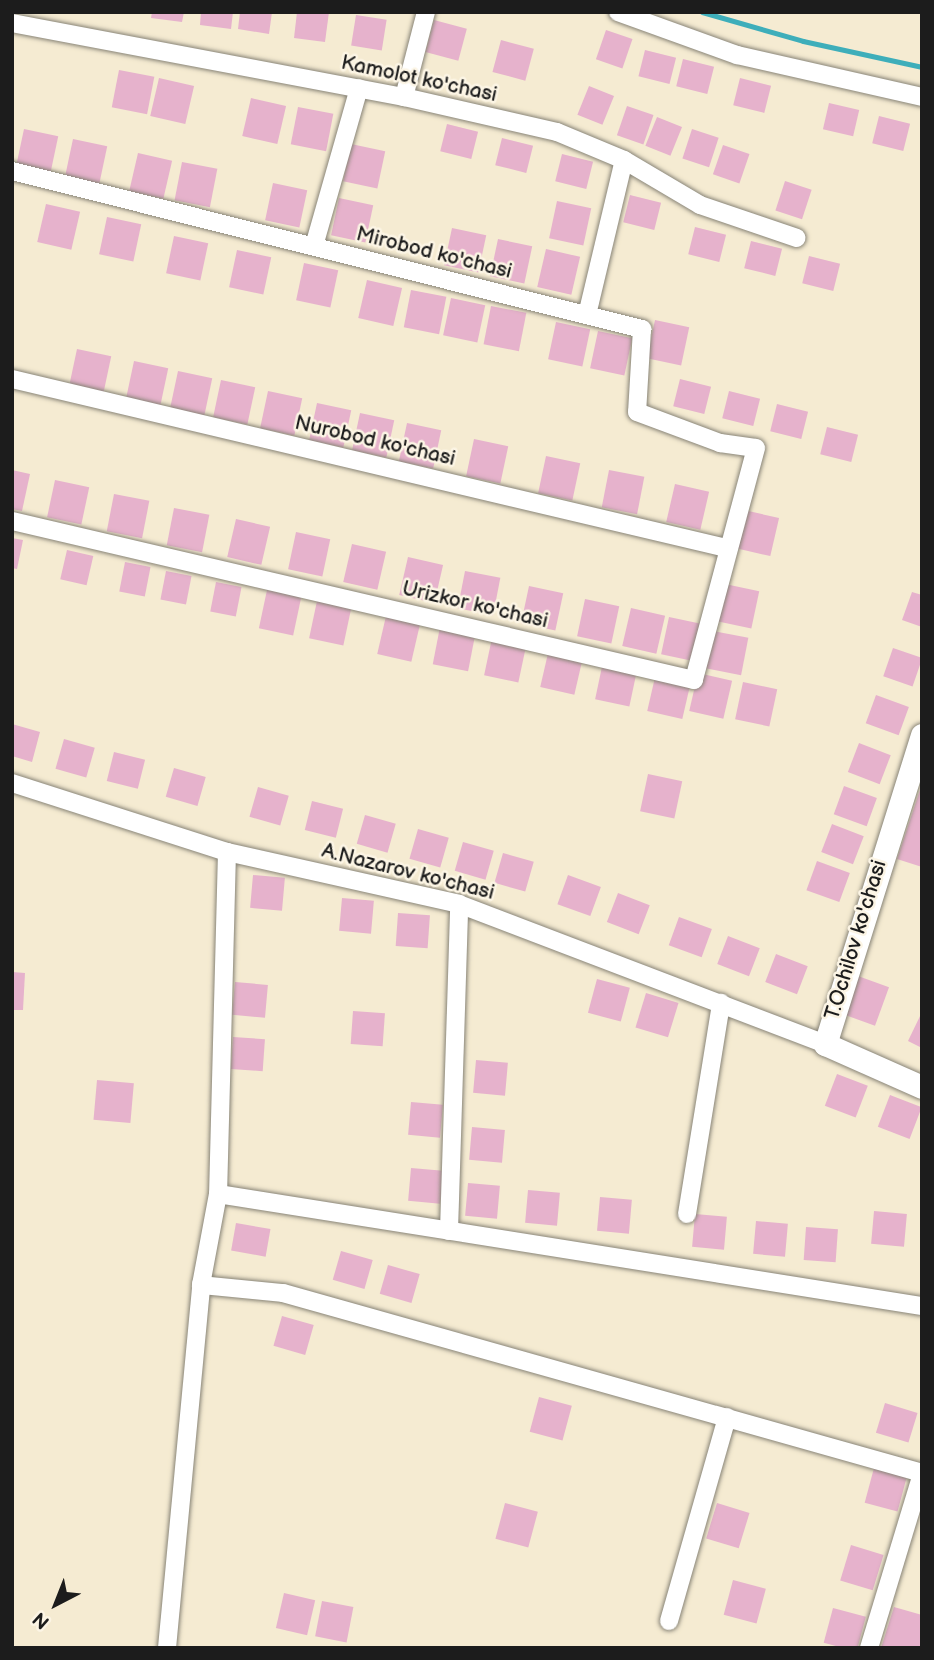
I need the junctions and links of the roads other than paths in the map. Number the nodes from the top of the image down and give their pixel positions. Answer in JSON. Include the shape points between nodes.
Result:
{"nodes":[{"id":1,"x":426,"y":12,"type":"edge"},
{"id":2,"x":618,"y":12,"type":"edge"},
{"id":3,"x":12,"y":23,"type":"edge"},
{"id":4,"x":359,"y":88,"type":"junction"},
{"id":5,"x":404,"y":97,"type":"junction"},
{"id":6,"x":922,"y":97,"type":"edge"},
{"id":7,"x":624,"y":160,"type":"junction"},
{"id":8,"x":12,"y":171,"type":"edge"},
{"id":9,"x":797,"y":239,"type":"dead end"},
{"id":10,"x":314,"y":246,"type":"junction"},
{"id":11,"x":587,"y":315,"type":"junction"},
{"id":12,"x":12,"y":379,"type":"edge"},
{"id":13,"x":756,"y":448,"type":"joint"},
{"id":14,"x":12,"y":521,"type":"edge"},
{"id":15,"x":726,"y":548,"type":"junction"},
{"id":16,"x":922,"y":735,"type":"edge"},
{"id":17,"x":12,"y":783,"type":"edge"},
{"id":18,"x":227,"y":852,"type":"junction"},
{"id":19,"x":459,"y":904,"type":"junction"},
{"id":20,"x":721,"y":1003,"type":"junction"},
{"id":21,"x":825,"y":1044,"type":"junction"},
{"id":22,"x":922,"y":1087,"type":"edge"},
{"id":23,"x":218,"y":1194,"type":"junction"},
{"id":24,"x":687,"y":1214,"type":"dead end"},
{"id":25,"x":449,"y":1231,"type":"junction"},
{"id":26,"x":201,"y":1285,"type":"junction"},
{"id":27,"x":922,"y":1306,"type":"edge"},
{"id":28,"x":727,"y":1417,"type":"junction"},
{"id":29,"x":922,"y":1473,"type":"edge"},
{"id":30,"x":669,"y":1621,"type":"dead end"},
{"id":31,"x":167,"y":1648,"type":"edge"},
{"id":32,"x":869,"y":1648,"type":"edge"}],
"edges":[{"from":1,"to":5,"type":"street"},
{"from":2,"to":6,"type":"street","via":[[737,55]]},
{"from":3,"to":4,"type":"street","name":"Kamolot ko'chasi"},
{"from":4,"to":5,"type":"street","name":"Kamolot ko'chasi"},
{"from":4,"to":10,"type":"street"},
{"from":5,"to":7,"type":"street","name":"Kamolot ko'chasi","via":[[557,132]]},
{"from":7,"to":9,"type":"street","name":"Kamolot ko'chasi","via":[[700,205]]},
{"from":7,"to":11,"type":"street"},
{"from":8,"to":10,"type":"street","name":"Mirobod ko'chasi"},
{"from":10,"to":11,"type":"street","name":"Mirobod ko'chasi"},
{"from":11,"to":13,"type":"street","name":"Mirobod ko'chasi","via":[[642,330],[637,412],[720,443]]},
{"from":12,"to":15,"type":"street","name":"Nurobod ko'chasi"},
{"from":13,"to":15,"type":"street","name":"Urizkor ko'chasi"},
{"from":14,"to":15,"type":"street","name":"Urizkor ko'chasi","via":[[694,680]]},
{"from":16,"to":21,"type":"main road","name":"T.Ochilov ko'chasi"},
{"from":17,"to":18,"type":"street","name":"A.Nazarov ko'chasi"},
{"from":18,"to":19,"type":"street","name":"A.Nazarov ko'chasi"},
{"from":18,"to":23,"type":"street"},
{"from":19,"to":20,"type":"street","name":"A.Nazarov ko'chasi"},
{"from":19,"to":25,"type":"street"},
{"from":20,"to":21,"type":"street","name":"A.Nazarov ko'chasi"},
{"from":20,"to":24,"type":"street"},
{"from":21,"to":22,"type":"main road","name":"T.Ochilov ko'chasi"},
{"from":23,"to":25,"type":"street"},
{"from":23,"to":26,"type":"street"},
{"from":25,"to":27,"type":"street"},
{"from":26,"to":28,"type":"street","via":[[283,1293]]},
{"from":26,"to":31,"type":"street"},
{"from":28,"to":29,"type":"street"},
{"from":28,"to":30,"type":"street"},
{"from":29,"to":32,"type":"street"}]}
